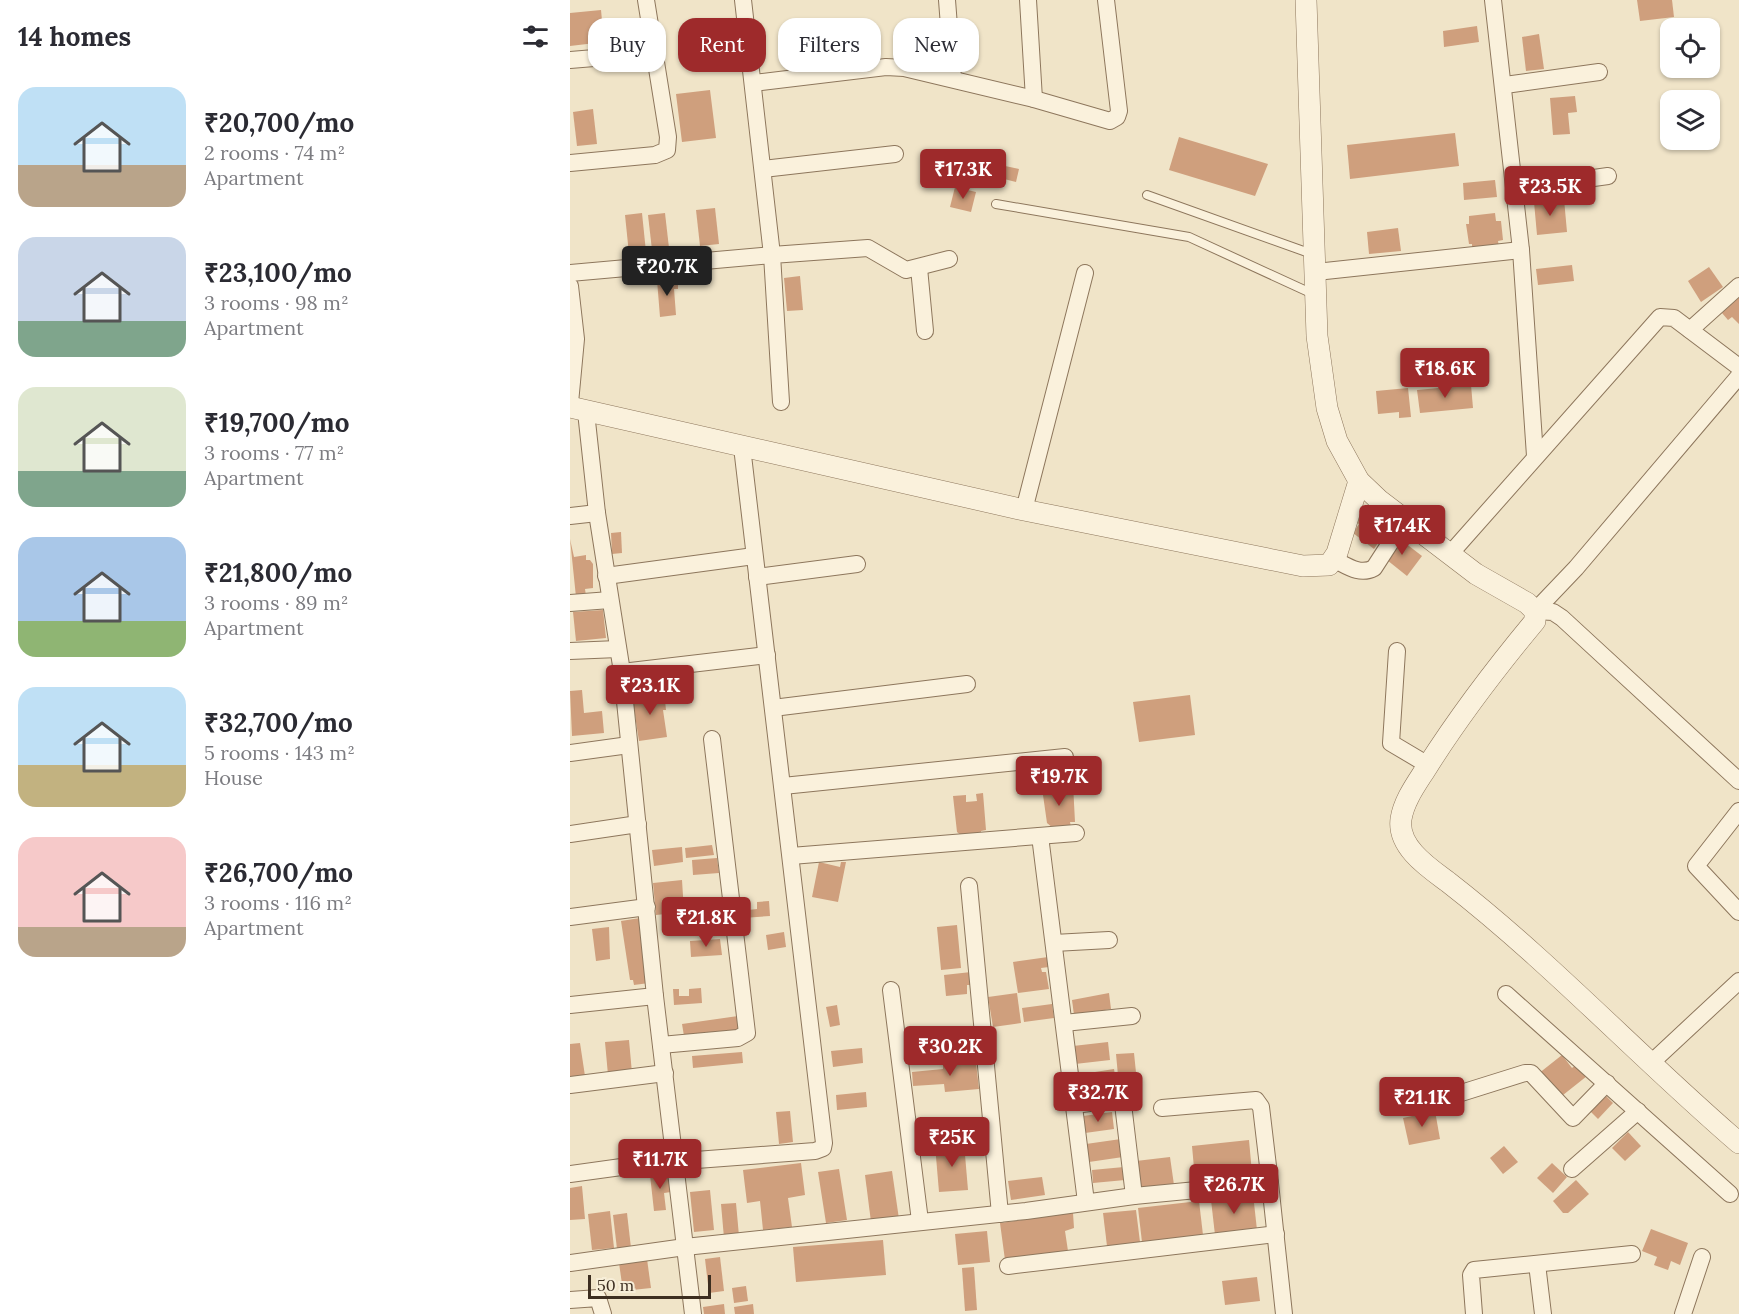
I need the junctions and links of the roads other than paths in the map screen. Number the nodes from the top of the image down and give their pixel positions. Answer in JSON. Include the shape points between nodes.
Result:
{"nodes":[{"id":1,"x":646,"y":0,"type":"edge"},
{"id":2,"x":743,"y":0,"type":"edge"},
{"id":3,"x":947,"y":0,"type":"edge"},
{"id":4,"x":1028,"y":0,"type":"edge"},
{"id":5,"x":1106,"y":0,"type":"edge"},
{"id":6,"x":1306,"y":0,"type":"edge"},
{"id":7,"x":1493,"y":0,"type":"edge"},
{"id":8,"x":649,"y":18,"type":"edge"},
{"id":9,"x":588,"y":58,"type":"edge"},
{"id":10,"x":570,"y":60,"type":"edge"},
{"id":11,"x":657,"y":72,"type":"edge"},
{"id":12,"x":1599,"y":72,"type":"dead end"},
{"id":13,"x":953,"y":79,"type":"junction"},
{"id":14,"x":754,"y":83,"type":"junction"},
{"id":15,"x":1505,"y":85,"type":"junction"},
{"id":16,"x":1034,"y":99,"type":"junction"},
{"id":17,"x":895,"y":154,"type":"dead end"},
{"id":18,"x":570,"y":163,"type":"edge"},
{"id":19,"x":763,"y":169,"type":"junction"},
{"id":20,"x":1608,"y":176,"type":"dead end"},
{"id":21,"x":1515,"y":189,"type":"junction"},
{"id":22,"x":1147,"y":195,"type":"dead end"},
{"id":23,"x":996,"y":204,"type":"dead end"},
{"id":24,"x":1521,"y":250,"type":"junction"},
{"id":25,"x":772,"y":255,"type":"junction"},
{"id":26,"x":949,"y":259,"type":"dead end"},
{"id":27,"x":1316,"y":263,"type":"junction"},
{"id":28,"x":919,"y":268,"type":"junction"},
{"id":29,"x":570,"y":273,"type":"edge"},
{"id":30,"x":1085,"y":273,"type":"dead end"},
{"id":31,"x":570,"y":286,"type":"edge"},
{"id":32,"x":1739,"y":286,"type":"edge"},
{"id":33,"x":1317,"y":296,"type":"junction"},
{"id":34,"x":1690,"y":330,"type":"junction"},
{"id":35,"x":925,"y":331,"type":"dead end"},
{"id":36,"x":1739,"y":368,"type":"edge"},
{"id":37,"x":1739,"y":376,"type":"edge"},
{"id":38,"x":781,"y":402,"type":"dead end"},
{"id":39,"x":575,"y":407,"type":"edge"},
{"id":40,"x":742,"y":447,"type":"junction"},
{"id":41,"x":1535,"y":456,"type":"junction"},
{"id":42,"x":1359,"y":481,"type":"junction"},
{"id":43,"x":1024,"y":510,"type":"junction"},
{"id":44,"x":597,"y":513,"type":"junction"},
{"id":45,"x":570,"y":516,"type":"edge"},
{"id":46,"x":1405,"y":520,"type":"junction"},
{"id":47,"x":1450,"y":554,"type":"junction"},
{"id":48,"x":754,"y":556,"type":"junction"},
{"id":49,"x":1333,"y":559,"type":"junction"},
{"id":50,"x":857,"y":564,"type":"dead end"},
{"id":51,"x":606,"y":576,"type":"junction"},
{"id":52,"x":757,"y":577,"type":"junction"},
{"id":53,"x":610,"y":600,"type":"junction"},
{"id":54,"x":570,"y":603,"type":"edge"},
{"id":55,"x":1535,"y":611,"type":"junction"},
{"id":56,"x":618,"y":649,"type":"junction"},
{"id":57,"x":570,"y":651,"type":"edge"},
{"id":58,"x":1397,"y":651,"type":"dead end"},
{"id":59,"x":767,"y":655,"type":"junction"},
{"id":60,"x":622,"y":672,"type":"junction"},
{"id":61,"x":967,"y":684,"type":"dead end"},
{"id":62,"x":773,"y":708,"type":"junction"},
{"id":63,"x":712,"y":740,"type":"dead end"},
{"id":64,"x":629,"y":745,"type":"junction"},
{"id":65,"x":570,"y":753,"type":"edge"},
{"id":66,"x":1065,"y":757,"type":"dead end"},
{"id":67,"x":1428,"y":765,"type":"junction"},
{"id":68,"x":1739,"y":781,"type":"edge"},
{"id":69,"x":783,"y":786,"type":"junction"},
{"id":70,"x":1736,"y":820,"type":"edge"},
{"id":71,"x":638,"y":824,"type":"junction"},
{"id":72,"x":1076,"y":832,"type":"dead end"},
{"id":73,"x":570,"y":834,"type":"edge"},
{"id":74,"x":1040,"y":836,"type":"junction"},
{"id":75,"x":791,"y":856,"type":"junction"},
{"id":76,"x":969,"y":886,"type":"dead end"},
{"id":77,"x":646,"y":907,"type":"junction"},
{"id":78,"x":1739,"y":912,"type":"edge"},
{"id":79,"x":570,"y":916,"type":"edge"},
{"id":80,"x":1109,"y":940,"type":"dead end"},
{"id":81,"x":1054,"y":943,"type":"junction"},
{"id":82,"x":1739,"y":981,"type":"edge"},
{"id":83,"x":891,"y":990,"type":"dead end"},
{"id":84,"x":1506,"y":994,"type":"dead end"},
{"id":85,"x":655,"y":996,"type":"junction"},
{"id":86,"x":570,"y":1005,"type":"edge"},
{"id":87,"x":1132,"y":1016,"type":"dead end"},
{"id":88,"x":1064,"y":1023,"type":"junction"},
{"id":89,"x":661,"y":1045,"type":"junction"},
{"id":90,"x":1652,"y":1063,"type":"junction"},
{"id":91,"x":665,"y":1073,"type":"junction"},
{"id":92,"x":1607,"y":1083,"type":"junction"},
{"id":93,"x":570,"y":1085,"type":"edge"},
{"id":94,"x":1442,"y":1099,"type":"dead end"},
{"id":95,"x":1074,"y":1105,"type":"junction"},
{"id":96,"x":1162,"y":1108,"type":"dead end"},
{"id":97,"x":1638,"y":1111,"type":"junction"},
{"id":98,"x":1739,"y":1143,"type":"edge"},
{"id":99,"x":676,"y":1161,"type":"junction"},
{"id":100,"x":1572,"y":1169,"type":"dead end"},
{"id":101,"x":570,"y":1174,"type":"edge"},
{"id":102,"x":1270,"y":1183,"type":"junction"},
{"id":103,"x":1730,"y":1194,"type":"dead end"},
{"id":104,"x":1134,"y":1196,"type":"junction"},
{"id":105,"x":1086,"y":1202,"type":"junction"},
{"id":106,"x":1000,"y":1214,"type":"junction"},
{"id":107,"x":920,"y":1221,"type":"junction"},
{"id":108,"x":1276,"y":1234,"type":"junction"},
{"id":109,"x":685,"y":1247,"type":"junction"},
{"id":110,"x":1632,"y":1254,"type":"dead end"},
{"id":111,"x":1702,"y":1257,"type":"dead end"},
{"id":112,"x":570,"y":1263,"type":"edge"},
{"id":113,"x":1537,"y":1264,"type":"junction"},
{"id":114,"x":1008,"y":1266,"type":"dead end"},
{"id":115,"x":570,"y":1300,"type":"edge"},
{"id":116,"x":603,"y":1314,"type":"edge"},
{"id":117,"x":693,"y":1314,"type":"edge"},
{"id":118,"x":1284,"y":1314,"type":"edge"},
{"id":119,"x":1473,"y":1314,"type":"edge"},
{"id":120,"x":1543,"y":1314,"type":"edge"},
{"id":121,"x":1683,"y":1314,"type":"edge"}],
"edges":[{"from":1,"to":8,"type":"street"},
{"from":2,"to":14,"type":"street"},
{"from":3,"to":13,"type":"street"},
{"from":4,"to":16,"type":"street"},
{"from":5,"to":16,"type":"street","via":[[1117,117],[1110,121]]},
{"from":6,"to":27,"type":"street"},
{"from":7,"to":15,"type":"street"},
{"from":9,"to":10,"type":"street"},
{"from":11,"to":18,"type":"street","via":[[667,150],[656,155]]},
{"from":12,"to":15,"type":"street"},
{"from":13,"to":14,"type":"street","via":[[886,67]]},
{"from":13,"to":16,"type":"street"},
{"from":14,"to":19,"type":"street"},
{"from":15,"to":21,"type":"street"},
{"from":17,"to":19,"type":"street"},
{"from":19,"to":25,"type":"street"},
{"from":20,"to":21,"type":"street"},
{"from":21,"to":24,"type":"street"},
{"from":22,"to":27,"type":"lane"},
{"from":23,"to":33,"type":"lane","via":[[1189,237]]},
{"from":24,"to":27,"type":"street"},
{"from":24,"to":41,"type":"street"},
{"from":25,"to":28,"type":"street","via":[[868,248],[899,268]]},
{"from":25,"to":29,"type":"street"},
{"from":25,"to":38,"type":"street"},
{"from":26,"to":28,"type":"street"},
{"from":27,"to":33,"type":"street"},
{"from":28,"to":35,"type":"street"},
{"from":30,"to":43,"type":"street"},
{"from":31,"to":39,"type":"street","via":[[576,346]]},
{"from":32,"to":34,"type":"street"},
{"from":33,"to":42,"type":"street","via":[[1317,336],[1327,408],[1337,441]]},
{"from":34,"to":36,"type":"street"},
{"from":34,"to":41,"type":"street","via":[[1674,318],[1660,317]]},
{"from":37,"to":55,"type":"street"},
{"from":39,"to":40,"type":"street"},
{"from":39,"to":44,"type":"street"},
{"from":40,"to":43,"type":"street"},
{"from":40,"to":48,"type":"street"},
{"from":41,"to":47,"type":"street"},
{"from":42,"to":46,"type":"street"},
{"from":42,"to":49,"type":"street"},
{"from":43,"to":49,"type":"street","via":[[1303,566],[1329,564]]},
{"from":44,"to":45,"type":"street"},
{"from":44,"to":51,"type":"street"},
{"from":46,"to":47,"type":"street"},
{"from":46,"to":49,"type":"street","via":[[1374,568],[1357,570]]},
{"from":47,"to":55,"type":"street"},
{"from":48,"to":51,"type":"street"},
{"from":48,"to":52,"type":"street"},
{"from":50,"to":52,"type":"street"},
{"from":51,"to":53,"type":"street"},
{"from":52,"to":59,"type":"street"},
{"from":53,"to":54,"type":"street"},
{"from":53,"to":56,"type":"street"},
{"from":55,"to":67,"type":"street","via":[[1535,621],[1464,710]]},
{"from":55,"to":68,"type":"street","via":[[1553,612],[1562,618]]},
{"from":56,"to":57,"type":"street"},
{"from":56,"to":60,"type":"street"},
{"from":58,"to":67,"type":"street","via":[[1391,743]]},
{"from":59,"to":60,"type":"street"},
{"from":59,"to":62,"type":"street"},
{"from":60,"to":64,"type":"street"},
{"from":61,"to":62,"type":"street"},
{"from":62,"to":69,"type":"street"},
{"from":63,"to":89,"type":"street","via":[[747,1033],[738,1038]]},
{"from":64,"to":65,"type":"street"},
{"from":64,"to":71,"type":"street"},
{"from":66,"to":69,"type":"street"},
{"from":67,"to":90,"type":"street","via":[[1406,800],[1401,821],[1403,838],[1413,852],[1509,931]]},
{"from":69,"to":75,"type":"street"},
{"from":70,"to":78,"type":"street","via":[[1696,866]]},
{"from":71,"to":73,"type":"street"},
{"from":71,"to":77,"type":"street"},
{"from":72,"to":74,"type":"street"},
{"from":74,"to":75,"type":"street"},
{"from":74,"to":81,"type":"street"},
{"from":75,"to":99,"type":"street","via":[[823,1148]]},
{"from":76,"to":106,"type":"street"},
{"from":77,"to":79,"type":"street"},
{"from":77,"to":85,"type":"street"},
{"from":80,"to":81,"type":"street"},
{"from":81,"to":88,"type":"street"},
{"from":82,"to":90,"type":"street"},
{"from":83,"to":107,"type":"street"},
{"from":84,"to":92,"type":"street"},
{"from":85,"to":86,"type":"street"},
{"from":85,"to":89,"type":"street"},
{"from":87,"to":88,"type":"street"},
{"from":88,"to":95,"type":"street"},
{"from":89,"to":91,"type":"street"},
{"from":90,"to":98,"type":"street"},
{"from":91,"to":93,"type":"street"},
{"from":91,"to":99,"type":"street"},
{"from":92,"to":94,"type":"street","via":[[1573,1118],[1531,1073]]},
{"from":92,"to":97,"type":"street"},
{"from":95,"to":104,"type":"street","via":[[1113,1100],[1123,1104]]},
{"from":95,"to":105,"type":"street"},
{"from":96,"to":102,"type":"street","via":[[1256,1100],[1261,1107]]},
{"from":97,"to":100,"type":"street"},
{"from":97,"to":103,"type":"street"},
{"from":99,"to":101,"type":"street"},
{"from":99,"to":109,"type":"street"},
{"from":102,"to":104,"type":"street"},
{"from":102,"to":108,"type":"street"},
{"from":104,"to":105,"type":"street"},
{"from":105,"to":106,"type":"street"},
{"from":106,"to":107,"type":"street"},
{"from":107,"to":109,"type":"street"},
{"from":108,"to":114,"type":"street"},
{"from":108,"to":118,"type":"street"},
{"from":109,"to":112,"type":"street"},
{"from":109,"to":117,"type":"street"},
{"from":110,"to":113,"type":"street"},
{"from":111,"to":121,"type":"street"},
{"from":113,"to":119,"type":"street","via":[[1474,1270]]},
{"from":113,"to":120,"type":"street"},
{"from":115,"to":116,"type":"street","via":[[598,1298]]}]}
